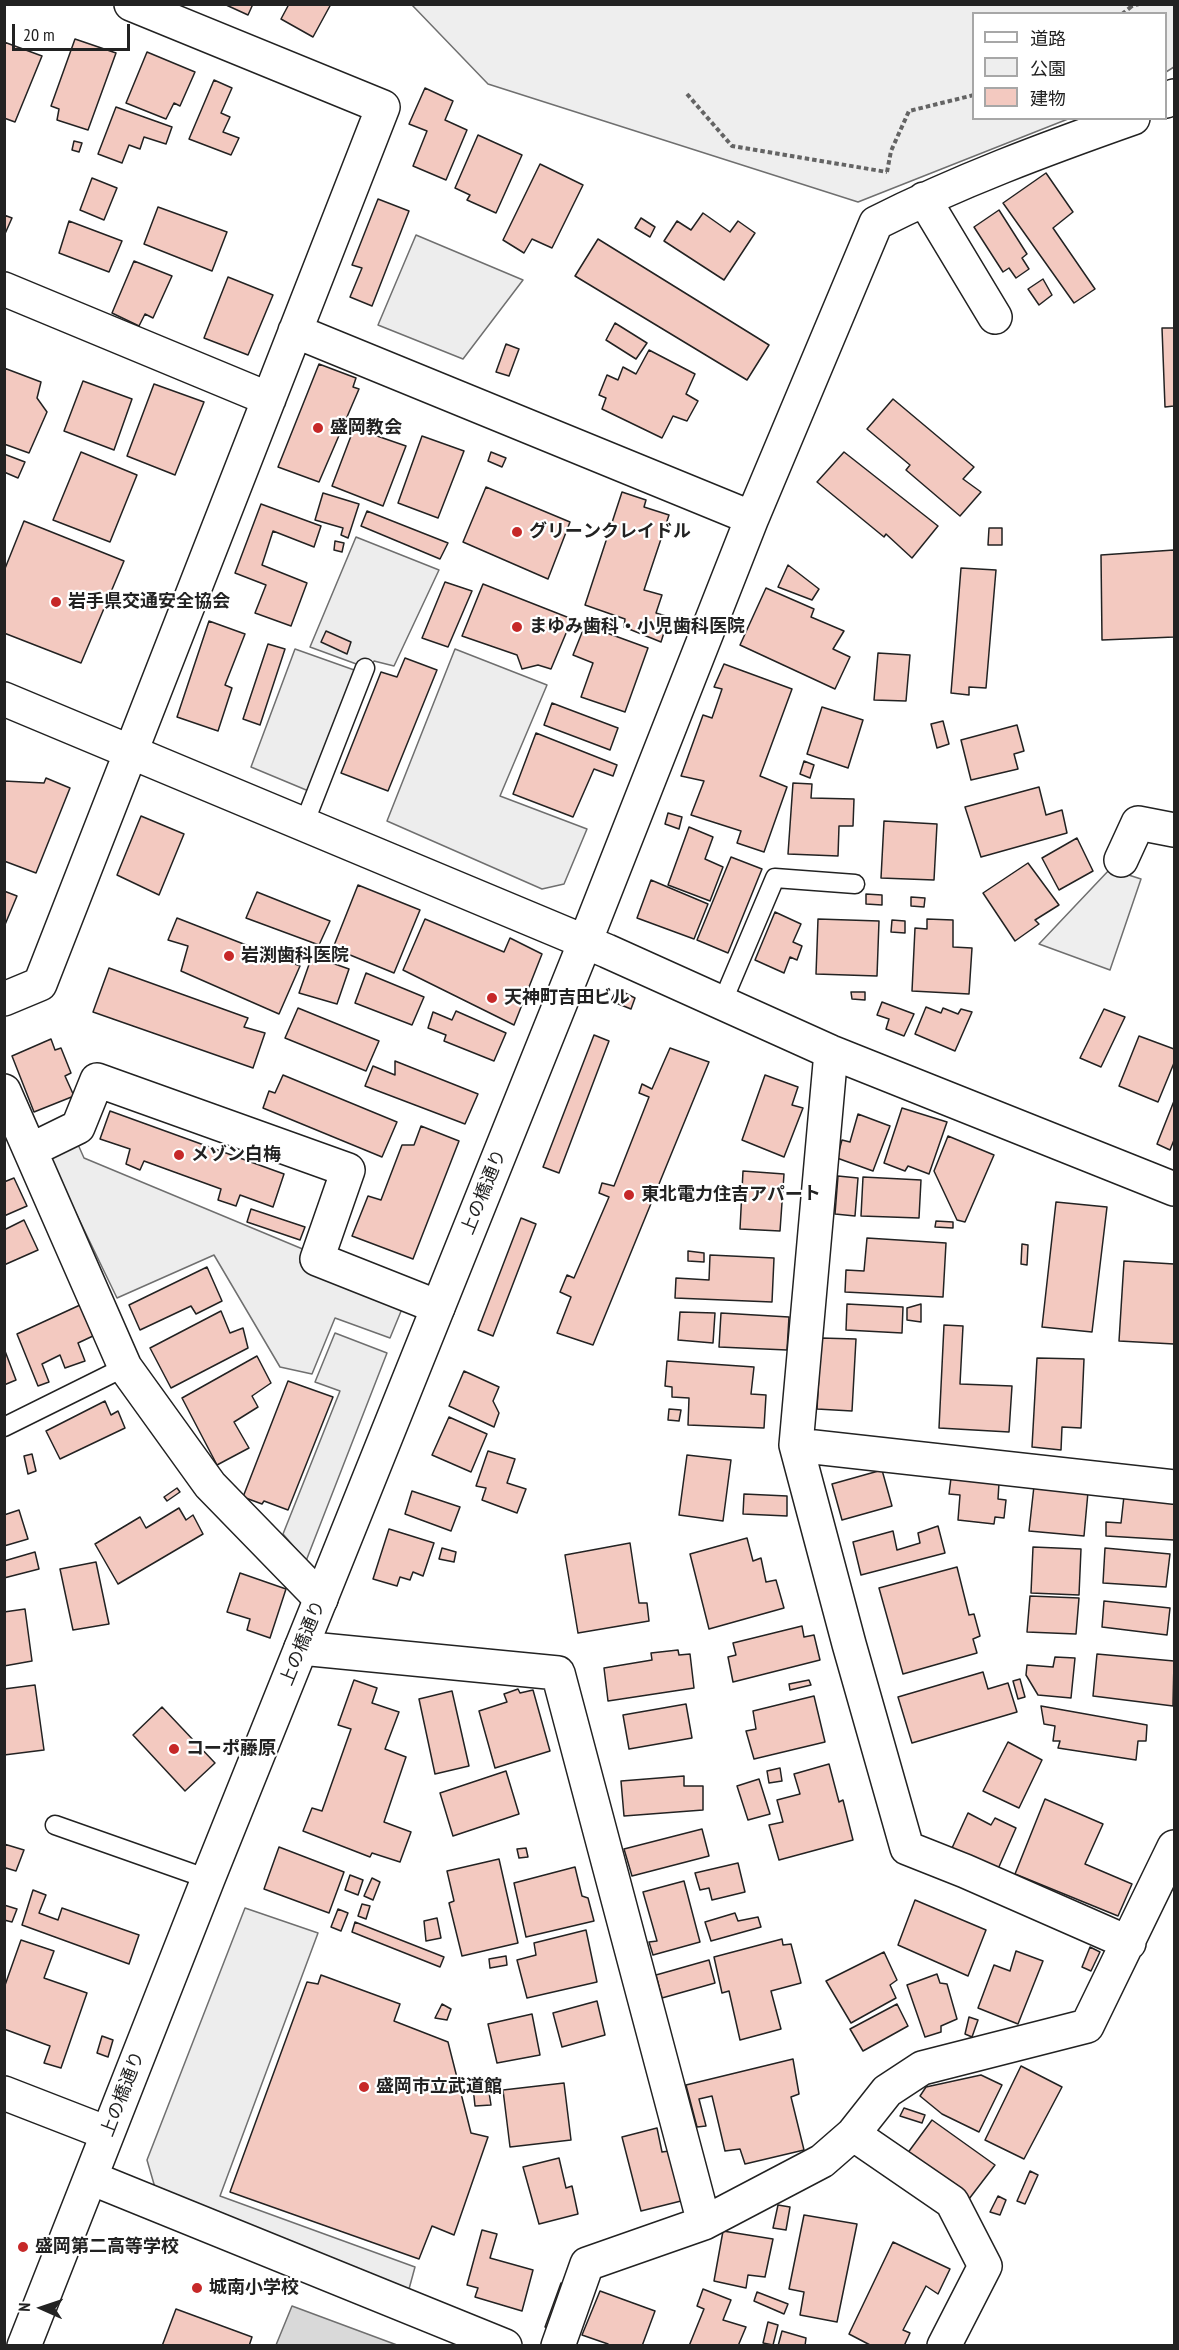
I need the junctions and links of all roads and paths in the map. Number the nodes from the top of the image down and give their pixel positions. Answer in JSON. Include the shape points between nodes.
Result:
{"nodes":[{"id":1,"x":131,"y":4,"type":"edge"},
{"id":2,"x":1139,"y":4,"type":"edge"},
{"id":3,"x":1130,"y":5,"type":"edge"},
{"id":4,"x":687,"y":94,"type":"dead end"},
{"id":5,"x":972,"y":95,"type":"edge"},
{"id":6,"x":1127,"y":120,"type":"edge"},
{"id":7,"x":891,"y":151,"type":"dead end"},
{"id":8,"x":887,"y":172,"type":"dead end"},
{"id":9,"x":924,"y":199,"type":"junction"},
{"id":10,"x":4,"y":289,"type":"edge"},
{"id":11,"x":995,"y":317,"type":"dead end"},
{"id":12,"x":295,"y":331,"type":"junction"},
{"id":13,"x":269,"y":399,"type":"junction"},
{"id":14,"x":752,"y":518,"type":"junction"},
{"id":15,"x":365,"y":668,"type":"dead end"},
{"id":16,"x":4,"y":699,"type":"edge"},
{"id":17,"x":131,"y":752,"type":"junction"},
{"id":18,"x":304,"y":824,"type":"junction"},
{"id":19,"x":1174,"y":830,"type":"edge"},
{"id":20,"x":1121,"y":860,"type":"dead end"},
{"id":21,"x":855,"y":884,"type":"dead end"},
{"id":22,"x":585,"y":942,"type":"junction"},
{"id":23,"x":4,"y":999,"type":"edge"},
{"id":24,"x":722,"y":1003,"type":"junction"},
{"id":25,"x":831,"y":1052,"type":"junction"},
{"id":26,"x":4,"y":1091,"type":"edge"},
{"id":27,"x":31,"y":1150,"type":"junction"},
{"id":28,"x":1174,"y":1188,"type":"edge"},
{"id":29,"x":438,"y":1307,"type":"junction"},
{"id":30,"x":125,"y":1367,"type":"junction"},
{"id":31,"x":4,"y":1427,"type":"edge"},
{"id":32,"x":796,"y":1445,"type":"junction"},
{"id":33,"x":1174,"y":1487,"type":"edge"},
{"id":34,"x":321,"y":1599,"type":"junction"},
{"id":35,"x":301,"y":1648,"type":"junction"},
{"id":36,"x":55,"y":1825,"type":"dead end"},
{"id":37,"x":1174,"y":1847,"type":"edge"},
{"id":38,"x":208,"y":1879,"type":"junction"},
{"id":39,"x":1129,"y":1943,"type":"junction"},
{"id":40,"x":4,"y":2093,"type":"edge"},
{"id":41,"x":107,"y":2133,"type":"junction"},
{"id":42,"x":853,"y":2134,"type":"junction"},
{"id":43,"x":91,"y":2178,"type":"junction"},
{"id":44,"x":704,"y":2223,"type":"junction"},
{"id":45,"x":24,"y":2346,"type":"edge"},
{"id":46,"x":505,"y":2346,"type":"edge"},
{"id":47,"x":558,"y":2346,"type":"edge"},
{"id":48,"x":944,"y":2346,"type":"edge"}],
"edges":[{"from":1,"to":12,"type":"street","via":[[382,107]]},
{"from":2,"to":3,"type":"path"},
{"from":4,"to":8,"type":"path","via":[[732,146]]},
{"from":5,"to":7,"type":"path","via":[[909,111]]},
{"from":6,"to":9,"type":"street","name":"上の橋通り"},
{"from":9,"to":11,"type":"street"},
{"from":9,"to":14,"type":"street","name":"上の橋通り","via":[[876,223]]},
{"from":10,"to":13,"type":"street"},
{"from":12,"to":13,"type":"street"},
{"from":12,"to":14,"type":"street"},
{"from":13,"to":17,"type":"street"},
{"from":14,"to":22,"type":"street","name":"上の橋通り"},
{"from":15,"to":18,"type":"lane"},
{"from":16,"to":17,"type":"street"},
{"from":17,"to":18,"type":"street"},
{"from":17,"to":23,"type":"street","via":[[40,984]]},
{"from":18,"to":22,"type":"street"},
{"from":19,"to":20,"type":"street","via":[[1138,824]]},
{"from":21,"to":24,"type":"lane","via":[[775,878]]},
{"from":22,"to":24,"type":"street"},
{"from":22,"to":29,"type":"street","name":"上の橋通り"},
{"from":24,"to":25,"type":"street"},
{"from":25,"to":28,"type":"street"},
{"from":25,"to":32,"type":"street"},
{"from":26,"to":27,"type":"street"},
{"from":27,"to":29,"type":"street","via":[[78,1127],[98,1080],[348,1170],[317,1259]]},
{"from":27,"to":30,"type":"street"},
{"from":29,"to":34,"type":"street","name":"上の橋通り"},
{"from":30,"to":31,"type":"lane"},
{"from":30,"to":34,"type":"street","via":[[210,1485]]},
{"from":32,"to":33,"type":"street"},
{"from":32,"to":39,"type":"street","via":[[907,1848]]},
{"from":34,"to":35,"type":"street","name":"上の橋通り"},
{"from":35,"to":38,"type":"street","name":"上の橋通り"},
{"from":35,"to":44,"type":"street","via":[[558,1673]]},
{"from":36,"to":38,"type":"lane"},
{"from":37,"to":39,"type":"street"},
{"from":38,"to":41,"type":"street","name":"上の橋通り"},
{"from":39,"to":42,"type":"street","via":[[1087,2026],[922,2068],[888,2091]]},
{"from":40,"to":41,"type":"street"},
{"from":41,"to":43,"type":"street","name":"上の橋通り"},
{"from":42,"to":44,"type":"street","via":[[822,2161]]},
{"from":42,"to":48,"type":"street","via":[[952,2202],[986,2266]]},
{"from":43,"to":45,"type":"street","name":"上の橋通り"},
{"from":43,"to":46,"type":"street"},
{"from":44,"to":47,"type":"street","via":[[587,2264]]}]}
